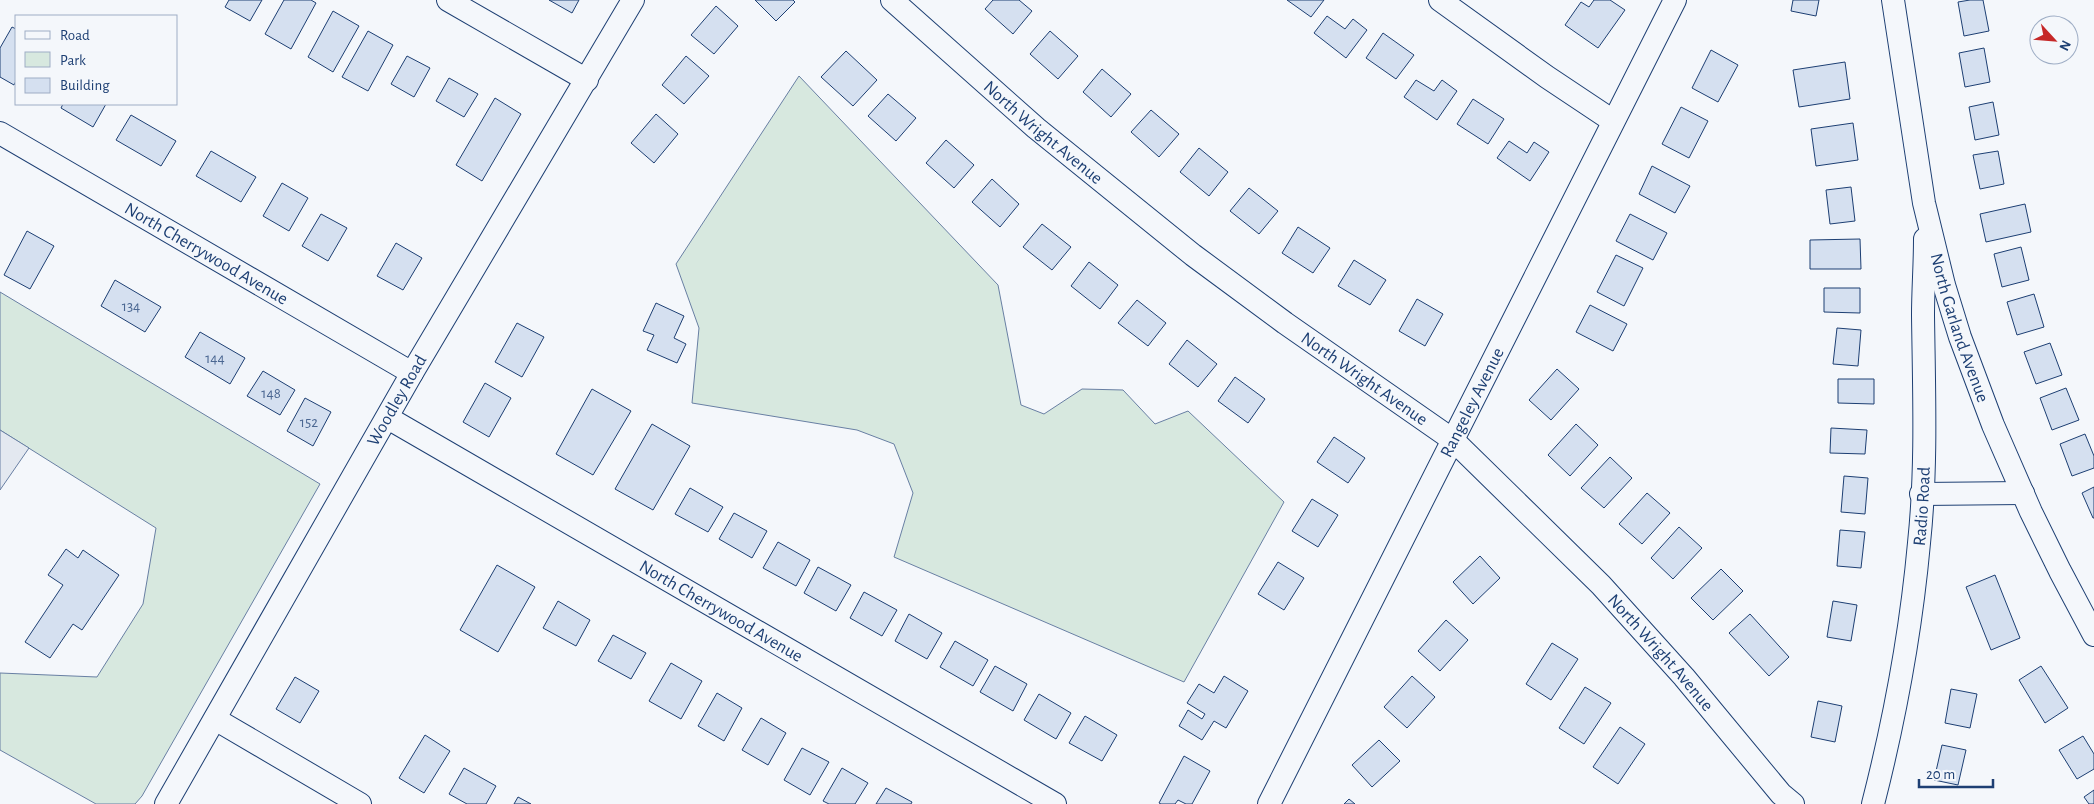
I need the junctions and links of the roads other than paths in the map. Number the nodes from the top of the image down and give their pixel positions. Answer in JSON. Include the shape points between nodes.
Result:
{"nodes":[{"id":1,"x":448,"y":0,"type":"edge"},
{"id":2,"x":633,"y":0,"type":"edge"},
{"id":3,"x":892,"y":0,"type":"edge"},
{"id":4,"x":1440,"y":0,"type":"edge"},
{"id":5,"x":1675,"y":0,"type":"edge"},
{"id":6,"x":1893,"y":0,"type":"edge"},
{"id":7,"x":587,"y":80,"type":"junction"},
{"id":8,"x":1613,"y":121,"type":"junction"},
{"id":9,"x":0,"y":133,"type":"edge"},
{"id":10,"x":1924,"y":203,"type":"junction"},
{"id":11,"x":412,"y":373,"type":"junction"},
{"id":12,"x":388,"y":418,"type":"junction"},
{"id":13,"x":1453,"y":440,"type":"junction"},
{"id":14,"x":2023,"y":493,"type":"junction"},
{"id":15,"x":1921,"y":494,"type":"junction"},
{"id":16,"x":2094,"y":635,"type":"edge"},
{"id":17,"x":215,"y":719,"type":"junction"},
{"id":18,"x":166,"y":804,"type":"edge"},
{"id":19,"x":360,"y":804,"type":"edge"},
{"id":20,"x":1055,"y":804,"type":"edge"},
{"id":21,"x":1269,"y":804,"type":"edge"},
{"id":22,"x":1793,"y":804,"type":"edge"},
{"id":23,"x":1873,"y":804,"type":"edge"}],
"edges":[{"from":1,"to":7,"type":"street"},
{"from":2,"to":7,"type":"street","name":"Woodley Road"},
{"from":3,"to":13,"type":"street","name":"North Wright Avenue","via":[[1036,128],[1193,255]]},
{"from":4,"to":8,"type":"street"},
{"from":5,"to":8,"type":"street","name":"Rangeley Avenue"},
{"from":6,"to":10,"type":"street","name":"North Garland Avenue"},
{"from":7,"to":11,"type":"street","name":"Woodley Road"},
{"from":8,"to":13,"type":"street","name":"Rangeley Avenue"},
{"from":9,"to":11,"type":"street","name":"North Cherrywood Avenue"},
{"from":10,"to":14,"type":"street","name":"North Garland Avenue","via":[[1960,337]]},
{"from":10,"to":15,"type":"street","name":"Radio Road"},
{"from":11,"to":12,"type":"street","name":"Woodley Road"},
{"from":12,"to":17,"type":"street","name":"Woodley Road"},
{"from":12,"to":20,"type":"street","name":"North Cherrywood Avenue"},
{"from":13,"to":21,"type":"street","name":"Rangeley Avenue"},
{"from":13,"to":22,"type":"street","name":"North Wright Avenue","via":[[1601,585]]},
{"from":14,"to":15,"type":"street"},
{"from":14,"to":16,"type":"street","name":"North Garland Avenue"},
{"from":15,"to":23,"type":"street","name":"Radio Road","via":[[1919,542],[1905,653]]},
{"from":17,"to":18,"type":"street","name":"Woodley Road"},
{"from":17,"to":19,"type":"street"}]}
